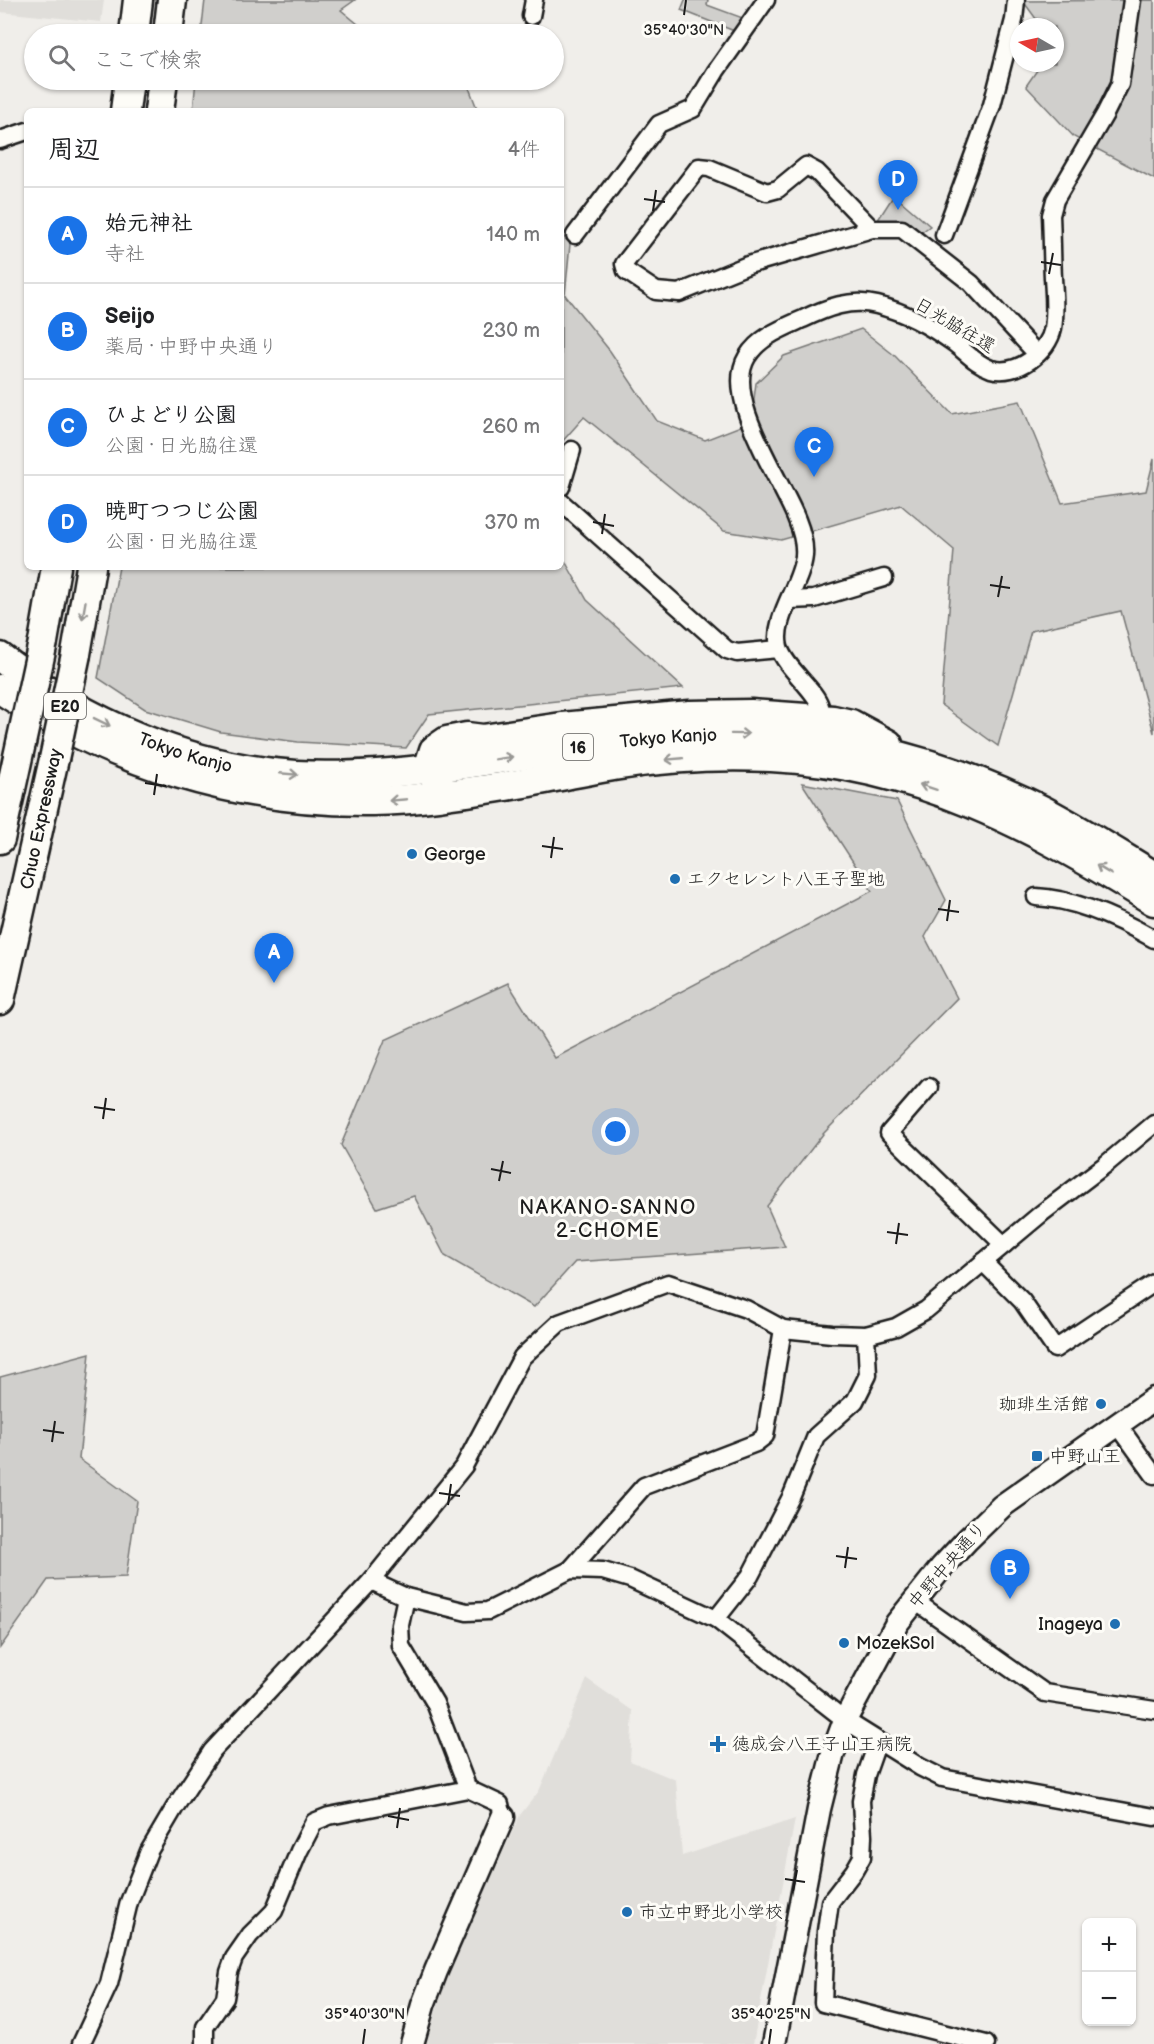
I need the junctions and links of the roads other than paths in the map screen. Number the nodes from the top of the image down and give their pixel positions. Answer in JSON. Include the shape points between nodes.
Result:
{"nodes":[{"id":1,"x":138,"y":0,"type":"edge"},
{"id":2,"x":172,"y":0,"type":"edge"},
{"id":3,"x":766,"y":0,"type":"edge"},
{"id":4,"x":1016,"y":0,"type":"edge"},
{"id":5,"x":1118,"y":0,"type":"edge"},
{"id":6,"x":1132,"y":0,"type":"edge"},
{"id":7,"x":135,"y":24,"type":"edge"},
{"id":8,"x":169,"y":24,"type":"edge"},
{"id":9,"x":1128,"y":24,"type":"junction"},
{"id":10,"x":128,"y":90,"type":"edge"},
{"id":11,"x":162,"y":90,"type":"edge"},
{"id":12,"x":125,"y":108,"type":"edge"},
{"id":13,"x":159,"y":108,"type":"edge"},
{"id":14,"x":24,"y":132,"type":"edge"},
{"id":15,"x":0,"y":140,"type":"edge"},
{"id":16,"x":872,"y":229,"type":"junction"},
{"id":17,"x":944,"y":235,"type":"dead end"},
{"id":18,"x":575,"y":236,"type":"dead end"},
{"id":19,"x":1037,"y":354,"type":"junction"},
{"id":20,"x":572,"y":450,"type":"dead end"},
{"id":21,"x":564,"y":477,"type":"edge"},
{"id":22,"x":564,"y":505,"type":"edge"},
{"id":23,"x":55,"y":570,"type":"edge"},
{"id":24,"x":90,"y":570,"type":"edge"},
{"id":25,"x":884,"y":578,"type":"dead end"},
{"id":26,"x":789,"y":600,"type":"junction"},
{"id":27,"x":779,"y":649,"type":"junction"},
{"id":28,"x":0,"y":657,"type":"edge"},
{"id":29,"x":0,"y":689,"type":"edge"},
{"id":30,"x":819,"y":720,"type":"junction"},
{"id":31,"x":483,"y":739,"type":"junction"},
{"id":32,"x":909,"y":759,"type":"junction"},
{"id":33,"x":457,"y":765,"type":"junction"},
{"id":34,"x":428,"y":769,"type":"junction"},
{"id":35,"x":449,"y":794,"type":"junction"},
{"id":36,"x":0,"y":839,"type":"edge"},
{"id":37,"x":1154,"y":876,"type":"edge"},
{"id":38,"x":1036,"y":897,"type":"dead end"},
{"id":39,"x":1154,"y":900,"type":"edge"},
{"id":40,"x":1154,"y":939,"type":"edge"},
{"id":41,"x":0,"y":1000,"type":"edge"},
{"id":42,"x":930,"y":1087,"type":"dead end"},
{"id":43,"x":1154,"y":1124,"type":"edge"},
{"id":44,"x":1004,"y":1245,"type":"junction"},
{"id":45,"x":983,"y":1262,"type":"junction"},
{"id":46,"x":1154,"y":1283,"type":"edge"},
{"id":47,"x":783,"y":1329,"type":"junction"},
{"id":48,"x":866,"y":1335,"type":"junction"},
{"id":49,"x":1154,"y":1399,"type":"edge"},
{"id":50,"x":1118,"y":1425,"type":"junction"},
{"id":51,"x":1154,"y":1475,"type":"edge"},
{"id":52,"x":570,"y":1570,"type":"junction"},
{"id":53,"x":371,"y":1581,"type":"junction"},
{"id":54,"x":406,"y":1597,"type":"junction"},
{"id":55,"x":915,"y":1601,"type":"junction"},
{"id":56,"x":716,"y":1619,"type":"junction"},
{"id":57,"x":1154,"y":1710,"type":"edge"},
{"id":58,"x":845,"y":1720,"type":"junction"},
{"id":59,"x":878,"y":1741,"type":"junction"},
{"id":60,"x":468,"y":1789,"type":"junction"},
{"id":61,"x":503,"y":1817,"type":"joint"},
{"id":62,"x":1154,"y":1817,"type":"edge"},
{"id":63,"x":81,"y":2044,"type":"edge"},
{"id":64,"x":205,"y":2044,"type":"edge"},
{"id":65,"x":412,"y":2044,"type":"edge"},
{"id":66,"x":774,"y":2044,"type":"edge"},
{"id":67,"x":986,"y":2044,"type":"edge"}],
"edges":[{"from":1,"to":7,"type":"highway"},
{"from":2,"to":8,"type":"highway"},
{"from":3,"to":18,"type":"street","via":[[693,109],[659,124]]},
{"from":4,"to":17,"type":"street","via":[[992,105]]},
{"from":5,"to":9,"type":"street"},
{"from":6,"to":9,"type":"street","name":"日光脇往還"},
{"from":9,"to":19,"type":"street","name":"日光脇往還","via":[[1134,44],[1120,84],[1055,200],[1051,215],[1053,330]]},
{"from":10,"to":12,"type":"highway"},
{"from":11,"to":13,"type":"highway"},
{"from":14,"to":15,"type":"street"},
{"from":16,"to":16,"type":"street","via":[[748,265],[679,293],[656,291],[626,271],[624,264],[699,167],[766,192],[778,189],[806,166],[817,172]]},
{"from":16,"to":19,"type":"street","via":[[902,228],[915,237],[971,283]]},
{"from":19,"to":26,"type":"street","name":"日光脇往還","via":[[1027,363],[1010,369],[992,369],[975,362],[924,324],[877,305],[861,303],[817,312],[764,338],[747,357],[740,377],[742,397],[754,430],[798,522],[804,556]]},
{"from":20,"to":21,"type":"street"},
{"from":22,"to":27,"type":"street","via":[[727,650],[737,653]]},
{"from":23,"to":36,"type":"highway","name":"Chuo Expressway","number":"E20","bridge":true},
{"from":24,"to":41,"type":"highway","name":"Chuo Expressway","number":"E20","one_way":true,"bridge":true,"via":[[54,759]]},
{"from":25,"to":26,"type":"street","via":[[814,599]]},
{"from":26,"to":27,"type":"street","name":"日光脇往還","via":[[779,626]]},
{"from":27,"to":30,"type":"street","via":[[817,700],[821,708]]},
{"from":28,"to":34,"type":"highway","name":"Tokyo Kanjo","number":"16","one_way":true,"via":[[78,709],[146,741],[190,755],[237,767],[296,775]]},
{"from":35,"to":29,"type":"highway","name":"Tokyo Kanjo","number":"16","one_way":true,"via":[[343,801],[212,784],[104,747]]},
{"from":30,"to":31,"type":"highway","via":[[760,715],[690,716]]},
{"from":30,"to":32,"type":"highway","via":[[851,724]]},
{"from":31,"to":33,"type":"highway","via":[[462,749]]},
{"from":31,"to":34,"type":"highway","via":[[467,737],[442,744],[431,754]]},
{"from":33,"to":32,"type":"highway","name":"Tokyo Kanjo","number":"16","one_way":true,"via":[[580,747],[731,734],[817,740]]},
{"from":32,"to":37,"type":"highway","name":"Tokyo Kanjo","number":"16","via":[[964,776],[1043,811]]},
{"from":33,"to":34,"type":"highway","name":"Tokyo Kanjo","number":"16"},
{"from":33,"to":35,"type":"highway"},
{"from":34,"to":35,"type":"highway"},
{"from":39,"to":35,"type":"highway","name":"Tokyo Kanjo","number":"16","one_way":true,"via":[[997,813],[924,785],[847,766],[770,757],[692,757]]},
{"from":38,"to":40,"type":"street","via":[[1055,898],[1106,916]]},
{"from":42,"to":44,"type":"street","via":[[889,1133]]},
{"from":43,"to":44,"type":"street"},
{"from":44,"to":45,"type":"street"},
{"from":45,"to":46,"type":"street","via":[[1022,1301],[1055,1349]]},
{"from":45,"to":48,"type":"street","via":[[926,1310],[896,1327]]},
{"from":47,"to":48,"type":"street"},
{"from":47,"to":52,"type":"street","via":[[765,1436],[756,1443],[644,1485]]},
{"from":47,"to":53,"type":"street","via":[[746,1310],[668,1283],[560,1323],[522,1357],[464,1466]]},
{"from":48,"to":56,"type":"street","via":[[868,1375],[855,1401],[816,1436],[792,1495],[750,1576]]},
{"from":49,"to":50,"type":"street","name":"中野中央通り"},
{"from":50,"to":51,"type":"street"},
{"from":50,"to":55,"type":"street","name":"中野中央通り","via":[[1002,1506]]},
{"from":52,"to":54,"type":"street","via":[[488,1611],[466,1612]]},
{"from":52,"to":56,"type":"street","via":[[603,1571],[630,1579]]},
{"from":53,"to":54,"type":"street"},
{"from":53,"to":63,"type":"street","via":[[212,1751],[175,1807],[149,1851],[129,1902],[110,1984]]},
{"from":54,"to":60,"type":"street","via":[[400,1625],[401,1646],[435,1703]]},
{"from":55,"to":57,"type":"street","via":[[1045,1693]]},
{"from":55,"to":58,"type":"street","name":"中野中央通り","via":[[897,1623]]},
{"from":56,"to":58,"type":"street"},
{"from":58,"to":59,"type":"street"},
{"from":58,"to":66,"type":"street","name":"中野中央通り","via":[[819,1809]]},
{"from":59,"to":62,"type":"street","via":[[942,1778]]},
{"from":59,"to":67,"type":"street","via":[[861,1801],[862,1857],[830,1902],[823,2003]]},
{"from":60,"to":61,"type":"street","via":[[500,1804]]},
{"from":60,"to":64,"type":"street","via":[[314,1822],[274,1911],[234,1958],[225,1998],[205,2027]]},
{"from":61,"to":65,"type":"street","via":[[436,1971]]}]}
